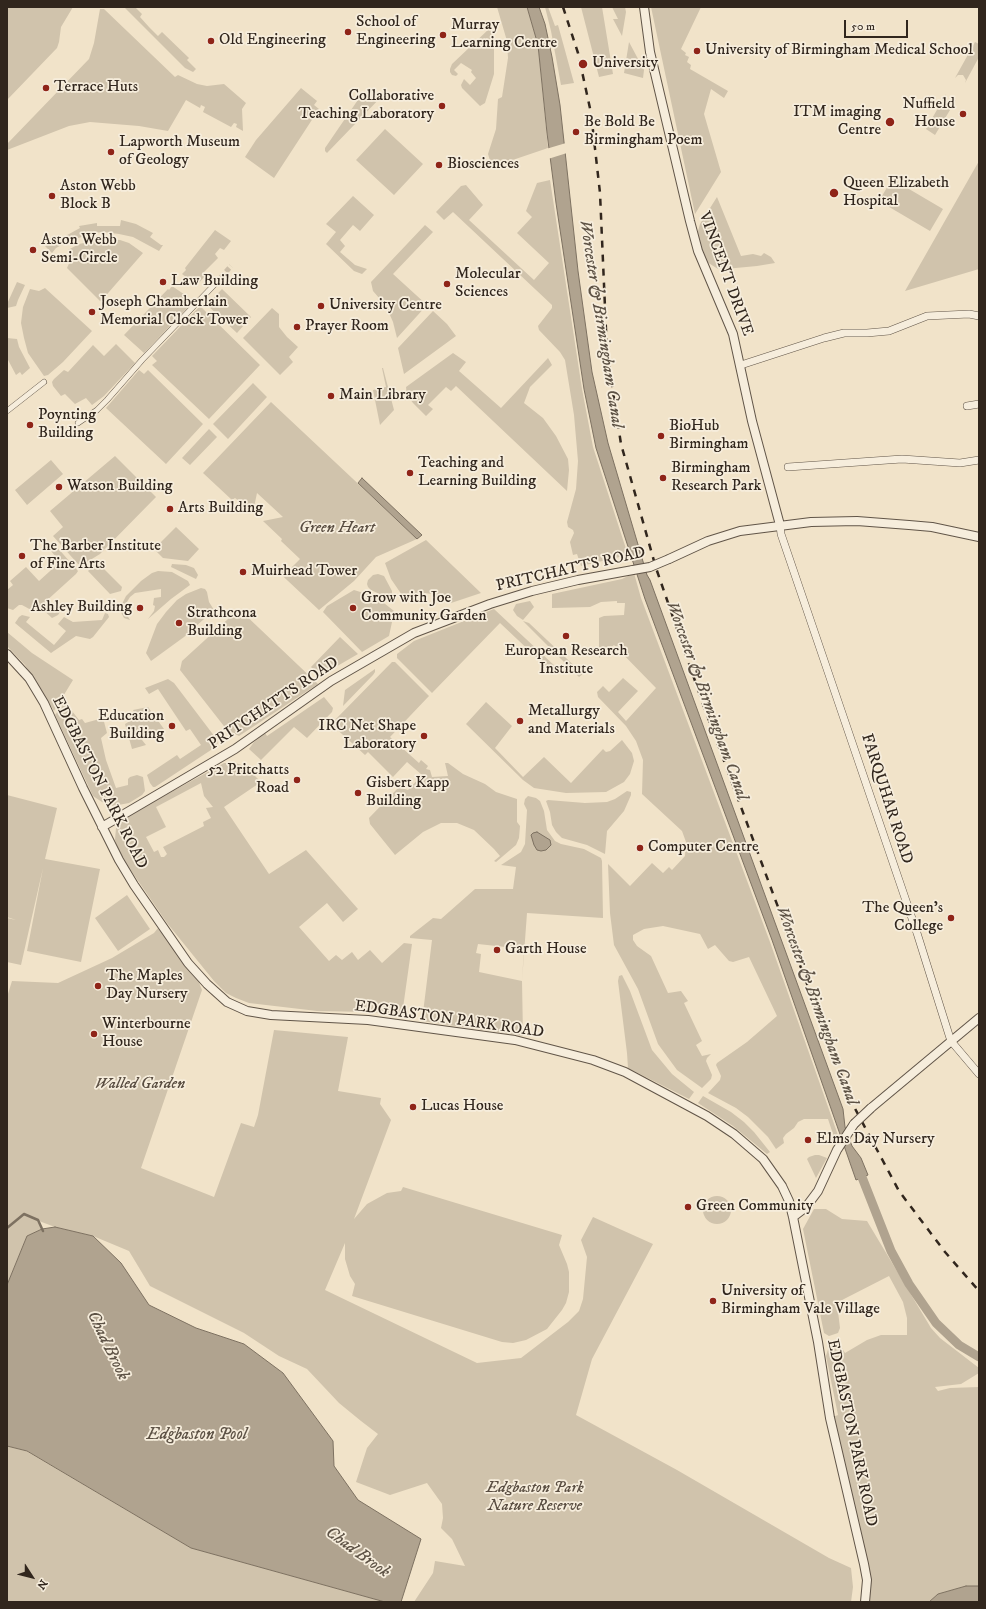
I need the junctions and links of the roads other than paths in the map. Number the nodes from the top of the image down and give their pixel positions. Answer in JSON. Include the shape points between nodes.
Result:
{"nodes":[{"id":1,"x":644,"y":7,"type":"edge"},
{"id":2,"x":216,"y":283,"type":"tunnel mouth"},
{"id":3,"x":979,"y":316,"type":"edge"},
{"id":4,"x":741,"y":365,"type":"junction"},
{"id":5,"x":44,"y":382,"type":"dead end"},
{"id":6,"x":979,"y":404,"type":"edge"},
{"id":7,"x":967,"y":406,"type":"dead end"},
{"id":8,"x":7,"y":411,"type":"edge"},
{"id":9,"x":78,"y":424,"type":"dead end"},
{"id":10,"x":979,"y":460,"type":"edge"},
{"id":11,"x":788,"y":467,"type":"dead end"},
{"id":12,"x":780,"y":526,"type":"junction"},
{"id":13,"x":979,"y":537,"type":"edge"},
{"id":14,"x":7,"y":654,"type":"edge"},
{"id":15,"x":102,"y":827,"type":"junction"},
{"id":16,"x":979,"y":1018,"type":"edge"},
{"id":17,"x":951,"y":1041,"type":"junction"},
{"id":18,"x":979,"y":1074,"type":"edge"},
{"id":19,"x":793,"y":1217,"type":"junction"},
{"id":20,"x":865,"y":1602,"type":"edge"}],
"edges":[{"from":1,"to":4,"type":"street","name":"VINCENT DRIVE","via":[[651,57],[698,251],[733,334]]},
{"from":2,"to":9,"type":"street","via":[[107,400]]},
{"from":3,"to":4,"type":"street","via":[[927,316],[889,330],[844,333]]},
{"from":4,"to":12,"type":"street","name":"VINCENT DRIVE","via":[[752,421]]},
{"from":5,"to":8,"type":"street"},
{"from":6,"to":7,"type":"street"},
{"from":10,"to":11,"type":"street","via":[[960,462],[902,459]]},
{"from":12,"to":13,"type":"street","name":"PRITCHATTS ROAD","via":[[857,521],[932,527]]},
{"from":12,"to":15,"type":"street","name":"PRITCHATTS ROAD","bridge":true,"via":[[740,531],[708,541],[650,567],[532,591],[414,633],[331,680],[202,770]]},
{"from":12,"to":17,"type":"street","name":"FARQUHAR ROAD"},
{"from":14,"to":15,"type":"street","name":"EDGBASTON PARK ROAD","via":[[29,678],[44,703]]},
{"from":15,"to":19,"type":"street","name":"EDGBASTON PARK ROAD","via":[[134,885],[184,957],[227,1002],[247,1011],[272,1015],[368,1020],[516,1040],[593,1060],[625,1072],[707,1116],[734,1134],[762,1159],[782,1186]]},
{"from":16,"to":17,"type":"street"},
{"from":17,"to":18,"type":"street","name":"FARQUHAR ROAD"},
{"from":17,"to":19,"type":"street","bridge":true,"via":[[852,1126],[837,1150],[818,1191],[806,1207]]},
{"from":19,"to":20,"type":"street","name":"EDGBASTON PARK ROAD","via":[[830,1418],[867,1580]]}]}
